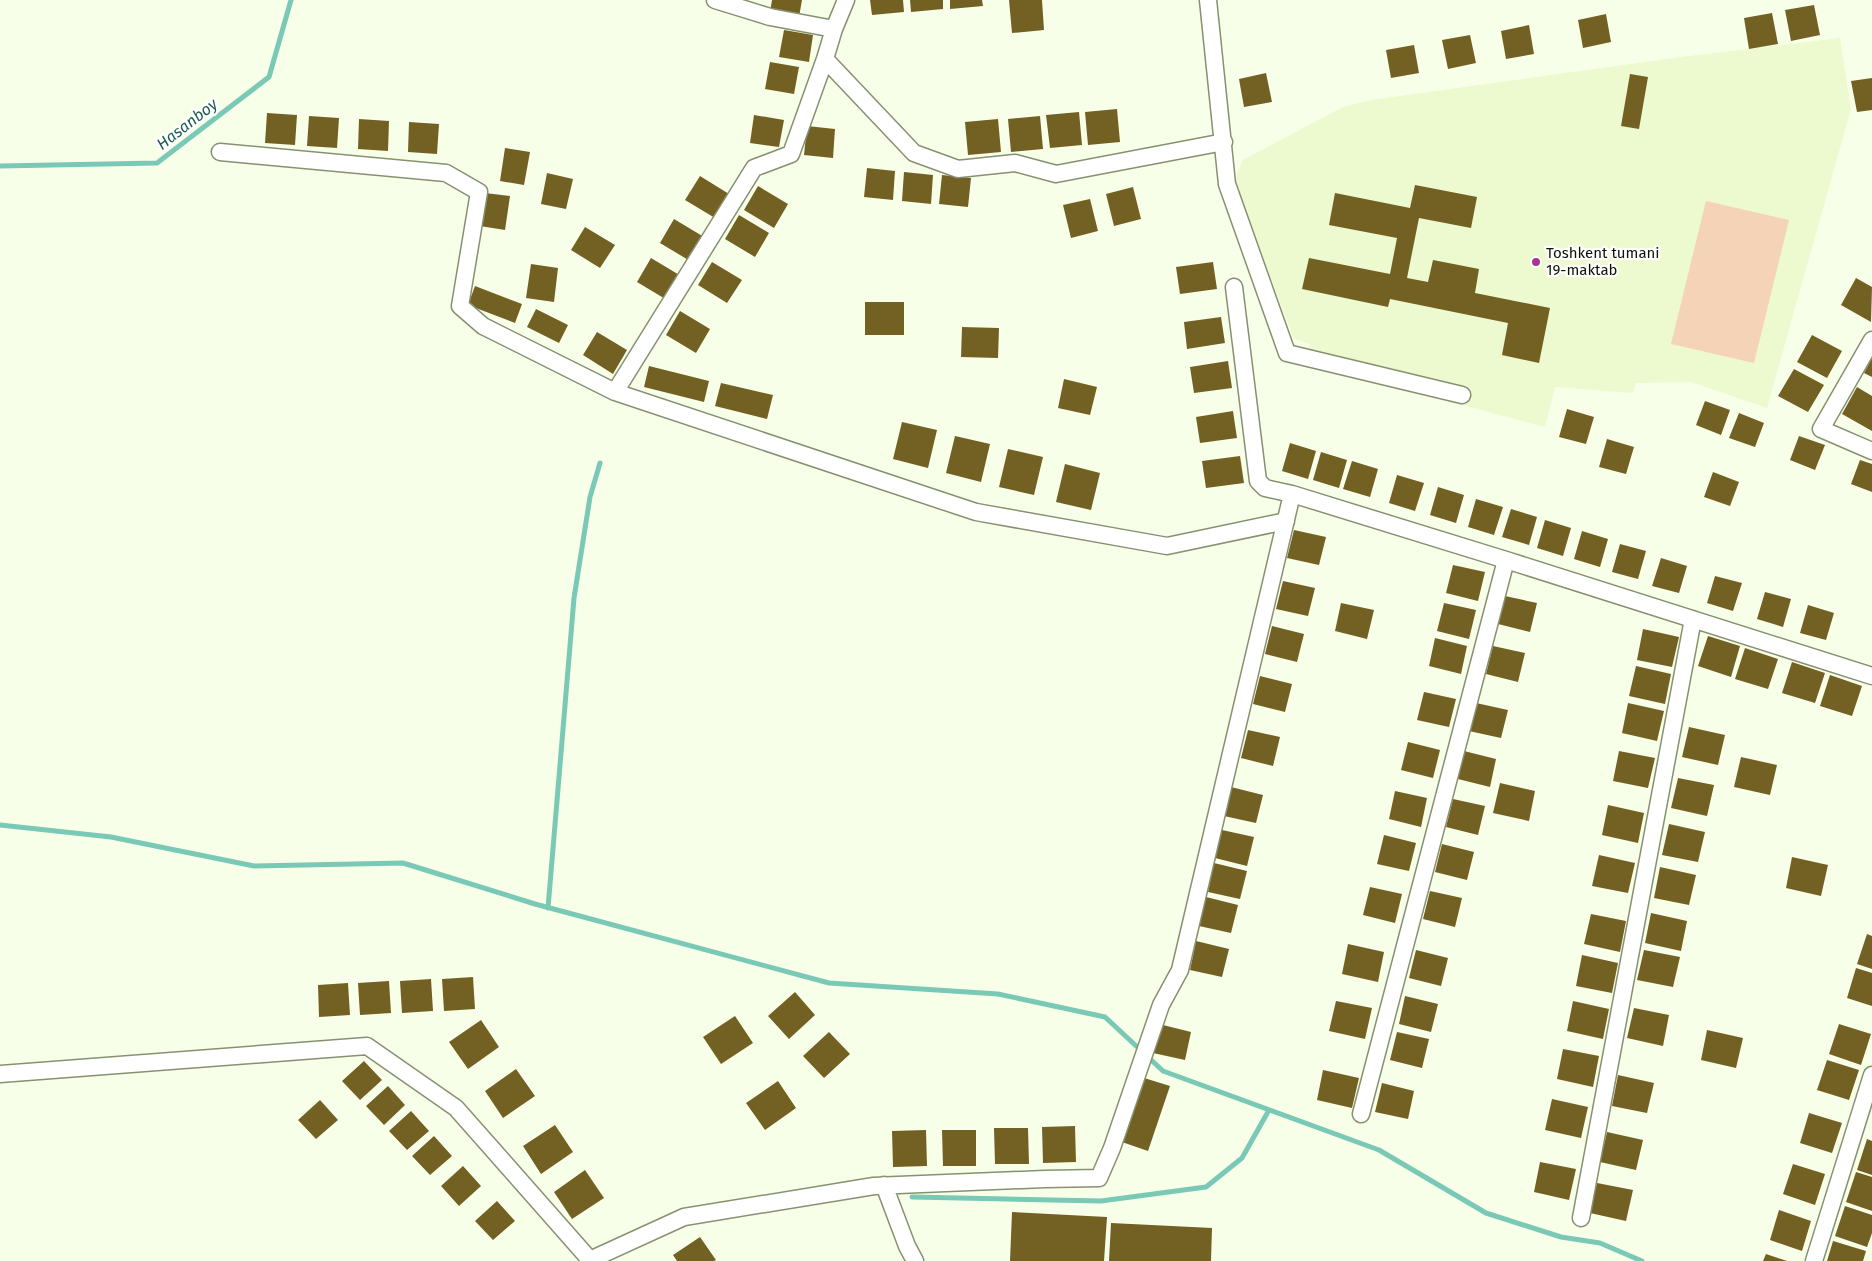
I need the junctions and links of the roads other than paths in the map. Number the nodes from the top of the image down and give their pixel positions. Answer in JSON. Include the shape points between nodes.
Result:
{"nodes":[{"id":1,"x":715,"y":0,"type":"edge"},
{"id":2,"x":846,"y":0,"type":"edge"},
{"id":3,"x":1208,"y":0,"type":"edge"},
{"id":4,"x":834,"y":29,"type":"junction"},
{"id":5,"x":825,"y":59,"type":"junction"},
{"id":6,"x":1224,"y":142,"type":"junction"},
{"id":7,"x":220,"y":152,"type":"dead end"},
{"id":8,"x":1234,"y":287,"type":"dead end"},
{"id":9,"x":1872,"y":340,"type":"edge"},
{"id":10,"x":615,"y":392,"type":"junction"},
{"id":11,"x":1462,"y":395,"type":"dead end"},
{"id":12,"x":1872,"y":451,"type":"edge"},
{"id":13,"x":1292,"y":494,"type":"junction"},
{"id":14,"x":1286,"y":521,"type":"junction"},
{"id":15,"x":1506,"y":560,"type":"junction"},
{"id":16,"x":1693,"y":619,"type":"junction"},
{"id":17,"x":1872,"y":676,"type":"edge"},
{"id":18,"x":0,"y":1074,"type":"edge"},
{"id":19,"x":1872,"y":1075,"type":"edge"},
{"id":20,"x":1361,"y":1114,"type":"dead end"},
{"id":21,"x":884,"y":1185,"type":"junction"},
{"id":22,"x":1581,"y":1218,"type":"dead end"},
{"id":23,"x":590,"y":1261,"type":"edge"},
{"id":24,"x":914,"y":1261,"type":"edge"},
{"id":25,"x":1814,"y":1261,"type":"edge"}],
"edges":[{"from":1,"to":4,"type":"street","via":[[770,17]]},
{"from":2,"to":4,"type":"street"},
{"from":3,"to":6,"type":"street"},
{"from":4,"to":5,"type":"street"},
{"from":5,"to":6,"type":"street","via":[[914,153],[958,169],[1015,163],[1056,174]]},
{"from":5,"to":10,"type":"street","via":[[792,154],[754,168]]},
{"from":6,"to":11,"type":"street","via":[[1228,184],[1287,353]]},
{"from":7,"to":10,"type":"street","via":[[446,173],[478,192],[460,306],[482,326]]},
{"from":8,"to":13,"type":"street","via":[[1258,481],[1265,488]]},
{"from":9,"to":12,"type":"street","via":[[1821,429]]},
{"from":10,"to":14,"type":"street","via":[[976,512],[1167,546]]},
{"from":13,"to":14,"type":"street"},
{"from":13,"to":15,"type":"street"},
{"from":14,"to":21,"type":"street","via":[[1180,970],[1161,1005],[1099,1178]]},
{"from":15,"to":16,"type":"street"},
{"from":15,"to":20,"type":"street"},
{"from":16,"to":17,"type":"street"},
{"from":16,"to":22,"type":"street"},
{"from":18,"to":23,"type":"street","via":[[367,1046],[456,1108]]},
{"from":19,"to":25,"type":"street"},
{"from":21,"to":23,"type":"street","via":[[684,1217]]},
{"from":21,"to":24,"type":"street"}]}
